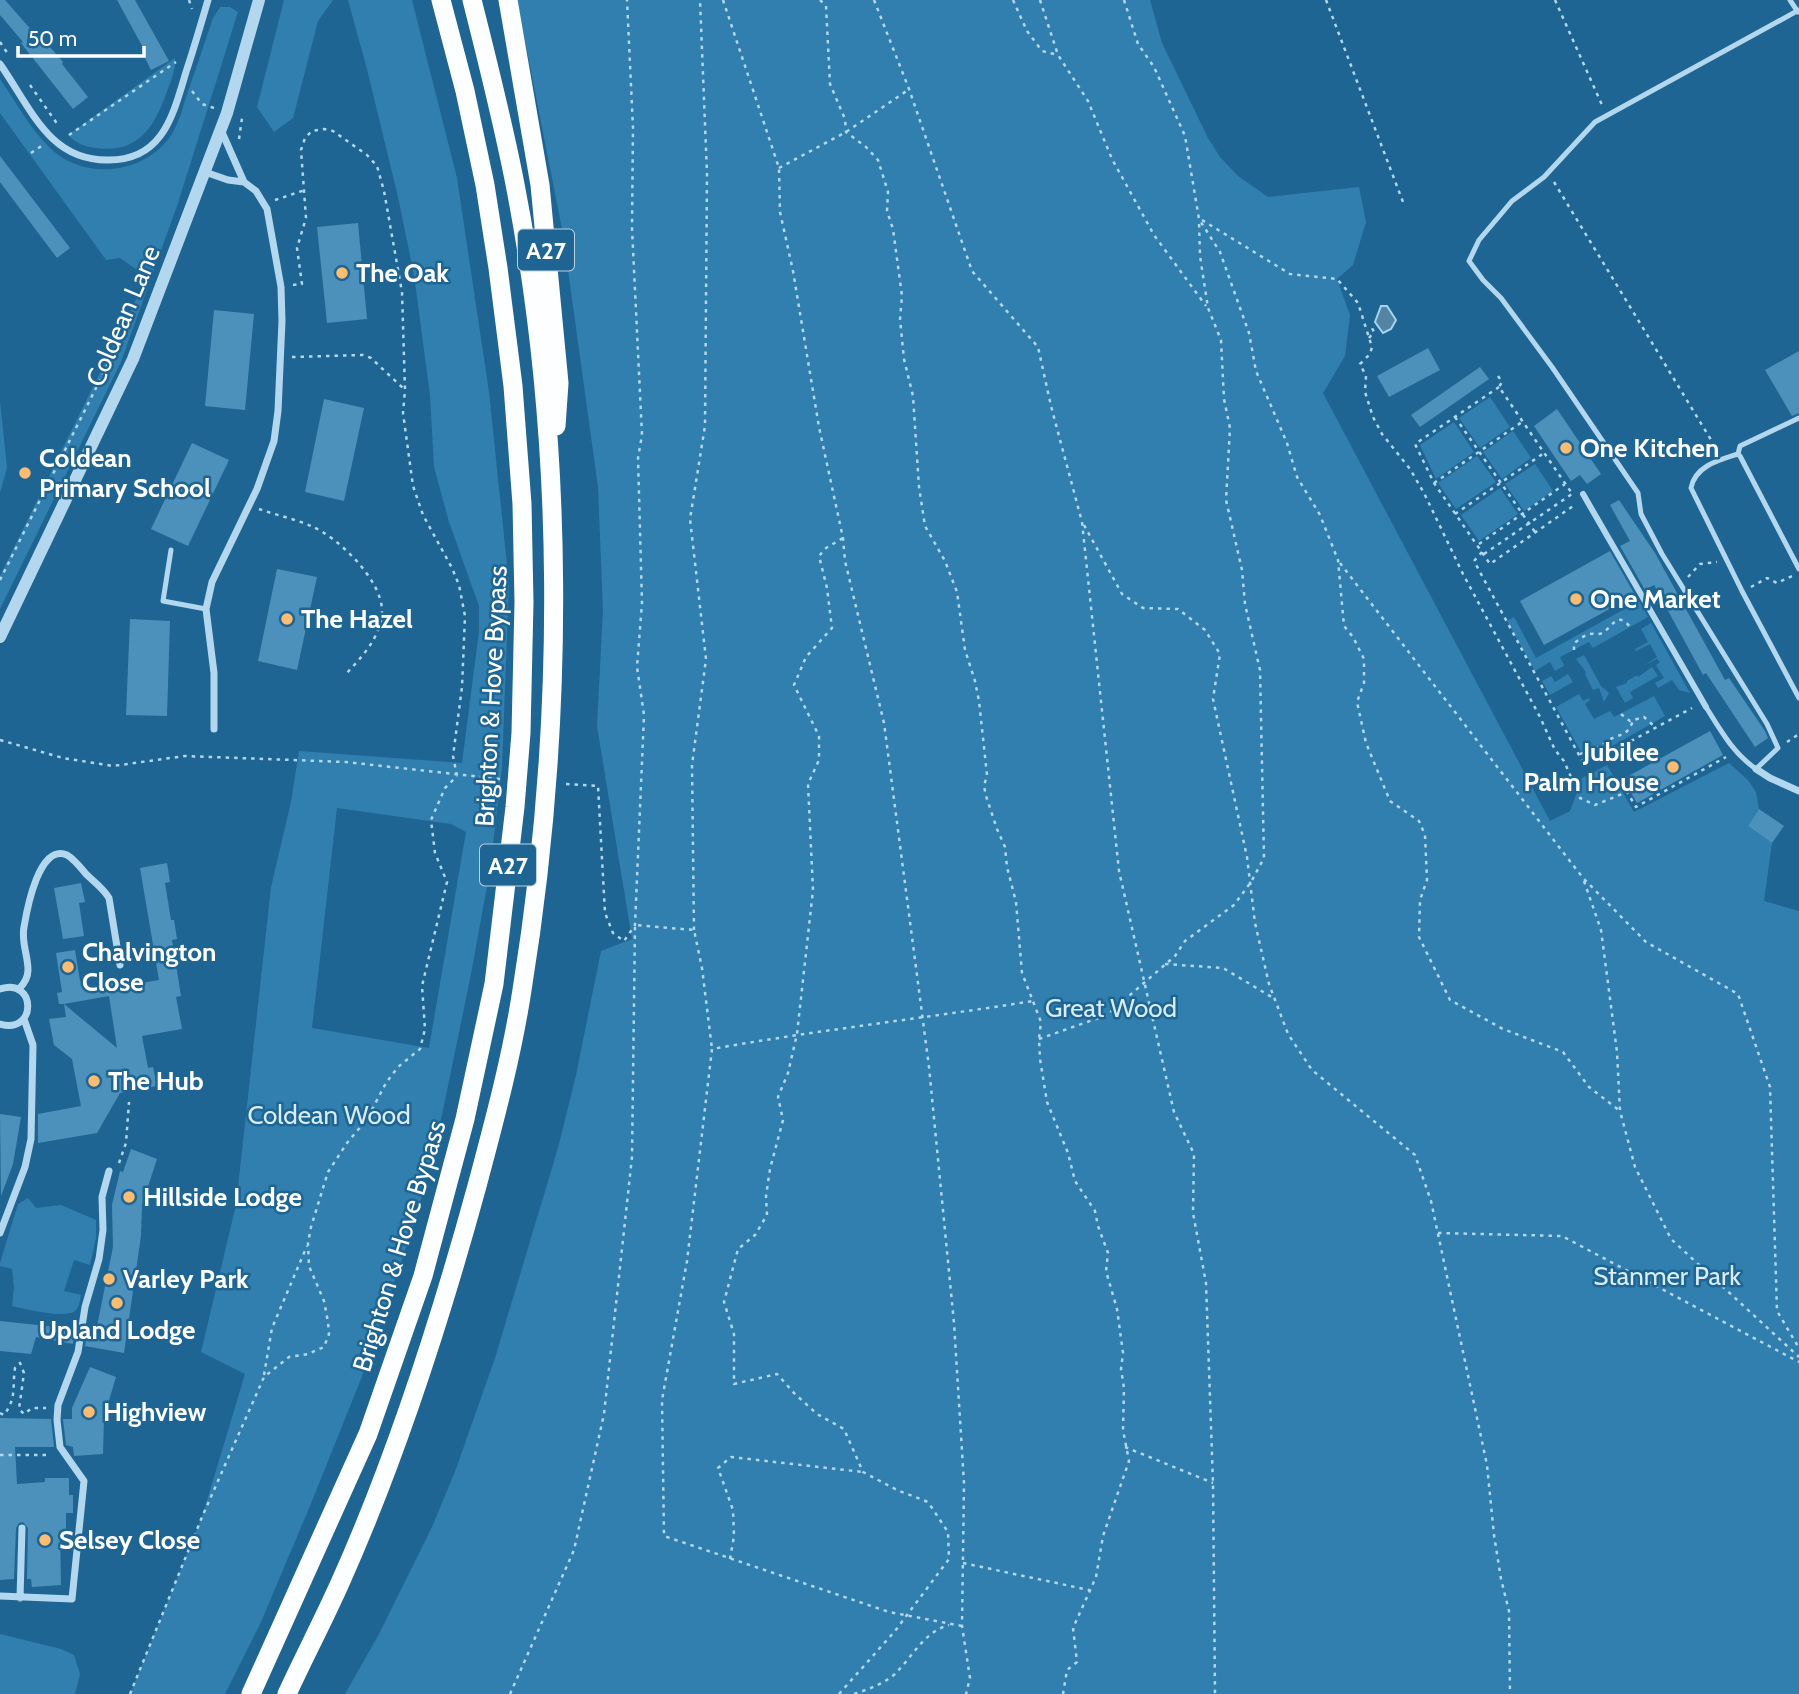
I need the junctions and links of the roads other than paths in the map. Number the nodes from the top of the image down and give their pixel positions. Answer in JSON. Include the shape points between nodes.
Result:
{"nodes":[{"id":1,"x":208,"y":0,"type":"edge"},
{"id":2,"x":258,"y":0,"type":"edge"},
{"id":3,"x":441,"y":0,"type":"edge"},
{"id":4,"x":472,"y":0,"type":"edge"},
{"id":5,"x":508,"y":0,"type":"edge"},
{"id":6,"x":1790,"y":0,"type":"edge"},
{"id":7,"x":1798,"y":12,"type":"edge"},
{"id":8,"x":0,"y":64,"type":"edge"},
{"id":9,"x":221,"y":130,"type":"junction"},
{"id":10,"x":205,"y":172,"type":"junction"},
{"id":11,"x":244,"y":182,"type":"junction"},
{"id":12,"x":1799,"y":418,"type":"edge"},
{"id":13,"x":1738,"y":454,"type":"junction"},
{"id":14,"x":1583,"y":494,"type":"dead end"},
{"id":15,"x":552,"y":501,"type":"junction"},
{"id":16,"x":172,"y":550,"type":"dead end"},
{"id":17,"x":1799,"y":571,"type":"edge"},
{"id":18,"x":206,"y":609,"type":"junction"},
{"id":19,"x":0,"y":637,"type":"edge"},
{"id":20,"x":1799,"y":698,"type":"edge"},
{"id":21,"x":1704,"y":705,"type":"joint"},
{"id":22,"x":215,"y":730,"type":"dead end"},
{"id":23,"x":1756,"y":769,"type":"junction"},
{"id":24,"x":1799,"y":791,"type":"edge"},
{"id":25,"x":120,"y":965,"type":"dead end"},
{"id":26,"x":0,"y":989,"type":"edge"},
{"id":27,"x":19,"y":989,"type":"junction"},
{"id":28,"x":24,"y":1019,"type":"junction"},
{"id":29,"x":0,"y":1024,"type":"edge"},
{"id":30,"x":113,"y":1170,"type":"road end"},
{"id":31,"x":0,"y":1233,"type":"edge"},
{"id":32,"x":22,"y":1528,"type":"dead end"},
{"id":33,"x":0,"y":1596,"type":"edge"},
{"id":34,"x":20,"y":1598,"type":"junction"},
{"id":35,"x":251,"y":1694,"type":"edge"},
{"id":36,"x":287,"y":1694,"type":"edge"}],
"edges":[{"from":1,"to":8,"type":"street","via":[[170,124],[149,147],[125,158],[95,159],[60,145]]},
{"from":2,"to":9,"type":"street","name":"Coldean Lane"},
{"from":3,"to":35,"type":"highway","name":"Brighton & Hove Bypass","number":"A27","via":[[485,185],[513,386],[524,602],[515,807],[494,984],[465,1119],[423,1276],[368,1434]]},
{"from":4,"to":15,"type":"highway","number":"A27","via":[[495,87],[528,262]]},
{"from":5,"to":15,"type":"highway","number":"A27","via":[[540,185],[559,383]]},
{"from":6,"to":7,"type":"lane"},
{"from":7,"to":23,"type":"lane","via":[[1595,122],[1548,173],[1513,201],[1479,240],[1469,261],[1552,367],[1638,493],[1641,514],[1778,748]]},
{"from":9,"to":10,"type":"street","name":"Coldean Lane"},
{"from":9,"to":11,"type":"street"},
{"from":10,"to":11,"type":"street"},
{"from":10,"to":19,"type":"street","name":"Coldean Lane","via":[[133,359]]},
{"from":11,"to":18,"type":"street","via":[[265,204],[281,287],[278,411],[274,441],[212,582]]},
{"from":12,"to":13,"type":"lane","via":[[1740,446]]},
{"from":13,"to":17,"type":"lane"},
{"from":13,"to":20,"type":"lane","via":[[1702,469],[1692,478],[1691,488]]},
{"from":14,"to":21,"type":"street"},
{"from":15,"to":36,"type":"highway","number":"A27","via":[[554,602],[544,815],[522,991],[494,1125],[451,1281],[395,1445],[341,1582]]},
{"from":16,"to":18,"type":"lane","via":[[163,601]]},
{"from":18,"to":22,"type":"street"},
{"from":21,"to":23,"type":"lane","via":[[1732,749]]},
{"from":23,"to":24,"type":"street"},
{"from":25,"to":27,"type":"street","via":[[109,898],[69,856],[59,854],[47,859],[37,877],[24,928],[29,972]]},
{"from":26,"to":27,"type":"street"},
{"from":27,"to":28,"type":"street","via":[[28,1003]]},
{"from":28,"to":29,"type":"street","via":[[13,1025]]},
{"from":28,"to":31,"type":"street","via":[[33,1045],[30,1139],[25,1167]]},
{"from":30,"to":34,"type":"street","via":[[102,1197],[99,1259],[78,1352],[58,1408],[57,1435],[63,1453],[84,1481],[72,1600]]},
{"from":32,"to":34,"type":"street"},
{"from":33,"to":34,"type":"street"}]}
